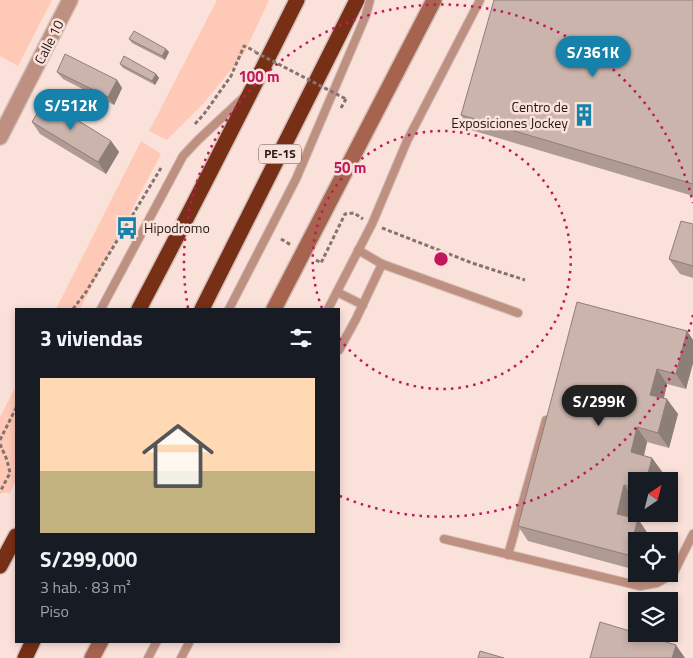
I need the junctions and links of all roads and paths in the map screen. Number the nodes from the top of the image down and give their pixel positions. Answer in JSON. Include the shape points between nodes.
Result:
{"nodes":[{"id":1,"x":70,"y":0,"type":"edge"},
{"id":2,"x":297,"y":0,"type":"edge"},
{"id":3,"x":357,"y":0,"type":"edge"},
{"id":4,"x":370,"y":0,"type":"edge"},
{"id":5,"x":434,"y":0,"type":"edge"},
{"id":6,"x":480,"y":0,"type":"edge"},
{"id":7,"x":230,"y":76,"type":"dead end"},
{"id":8,"x":252,"y":90,"type":"junction"},
{"id":9,"x":346,"y":100,"type":"dead end"},
{"id":10,"x":0,"y":137,"type":"edge"},
{"id":11,"x":372,"y":224,"type":"junction"},
{"id":12,"x":358,"y":250,"type":"junction"},
{"id":13,"x":382,"y":264,"type":"junction"},
{"id":14,"x":525,"y":280,"type":"dead end"},
{"id":15,"x":337,"y":292,"type":"junction"},
{"id":16,"x":363,"y":305,"type":"junction"},
{"id":17,"x":102,"y":308,"type":"edge"},
{"id":18,"x":140,"y":308,"type":"edge"},
{"id":19,"x":203,"y":308,"type":"edge"},
{"id":20,"x":231,"y":308,"type":"edge"},
{"id":21,"x":275,"y":308,"type":"edge"},
{"id":22,"x":329,"y":308,"type":"edge"},
{"id":23,"x":518,"y":313,"type":"dead end"},
{"id":24,"x":340,"y":348,"type":"edge"},
{"id":25,"x":15,"y":410,"type":"edge"},
{"id":26,"x":548,"y":412,"type":"edge"},
{"id":27,"x":0,"y":440,"type":"edge"},
{"id":28,"x":0,"y":444,"type":"edge"},
{"id":29,"x":0,"y":492,"type":"edge"},
{"id":30,"x":693,"y":534,"type":"edge"},
{"id":31,"x":15,"y":538,"type":"edge"},
{"id":32,"x":444,"y":539,"type":"dead end"},
{"id":33,"x":508,"y":555,"type":"junction"},
{"id":34,"x":0,"y":566,"type":"edge"},
{"id":35,"x":32,"y":643,"type":"edge"},
{"id":36,"x":100,"y":643,"type":"edge"},
{"id":37,"x":156,"y":643,"type":"edge"},
{"id":38,"x":189,"y":643,"type":"edge"},
{"id":39,"x":25,"y":658,"type":"edge"},
{"id":40,"x":92,"y":658,"type":"edge"},
{"id":41,"x":148,"y":658,"type":"edge"},
{"id":42,"x":181,"y":658,"type":"edge"}],
"edges":[{"from":1,"to":10,"type":"street","name":"Calle 10"},
{"from":2,"to":8,"type":"highway"},
{"from":3,"to":19,"type":"highway","number":"PE-1S"},
{"from":4,"to":20,"type":"lane","via":[[296,180]]},
{"from":5,"to":21,"type":"street"},
{"from":6,"to":11,"type":"lane","via":[[407,141]]},
{"from":7,"to":9,"type":"path","bridge":true,"via":[[244,46]]},
{"from":8,"to":17,"type":"lane","via":[[183,156]]},
{"from":8,"to":18,"type":"highway"},
{"from":11,"to":12,"type":"lane"},
{"from":11,"to":14,"type":"path"},
{"from":12,"to":13,"type":"lane"},
{"from":12,"to":15,"type":"lane"},
{"from":13,"to":16,"type":"lane"},
{"from":13,"to":23,"type":"lane"},
{"from":15,"to":16,"type":"lane"},
{"from":15,"to":22,"type":"lane"},
{"from":16,"to":24,"type":"lane"},
{"from":25,"to":27,"type":"path"},
{"from":26,"to":33,"type":"lane"},
{"from":28,"to":29,"type":"path","via":[[10,473]]},
{"from":30,"to":33,"type":"lane","via":[[673,574],[657,583],[640,586]]},
{"from":31,"to":34,"type":"highway"},
{"from":32,"to":33,"type":"lane"},
{"from":35,"to":39,"type":"highway"},
{"from":36,"to":40,"type":"street"},
{"from":37,"to":41,"type":"lane"},
{"from":38,"to":42,"type":"lane"}]}
